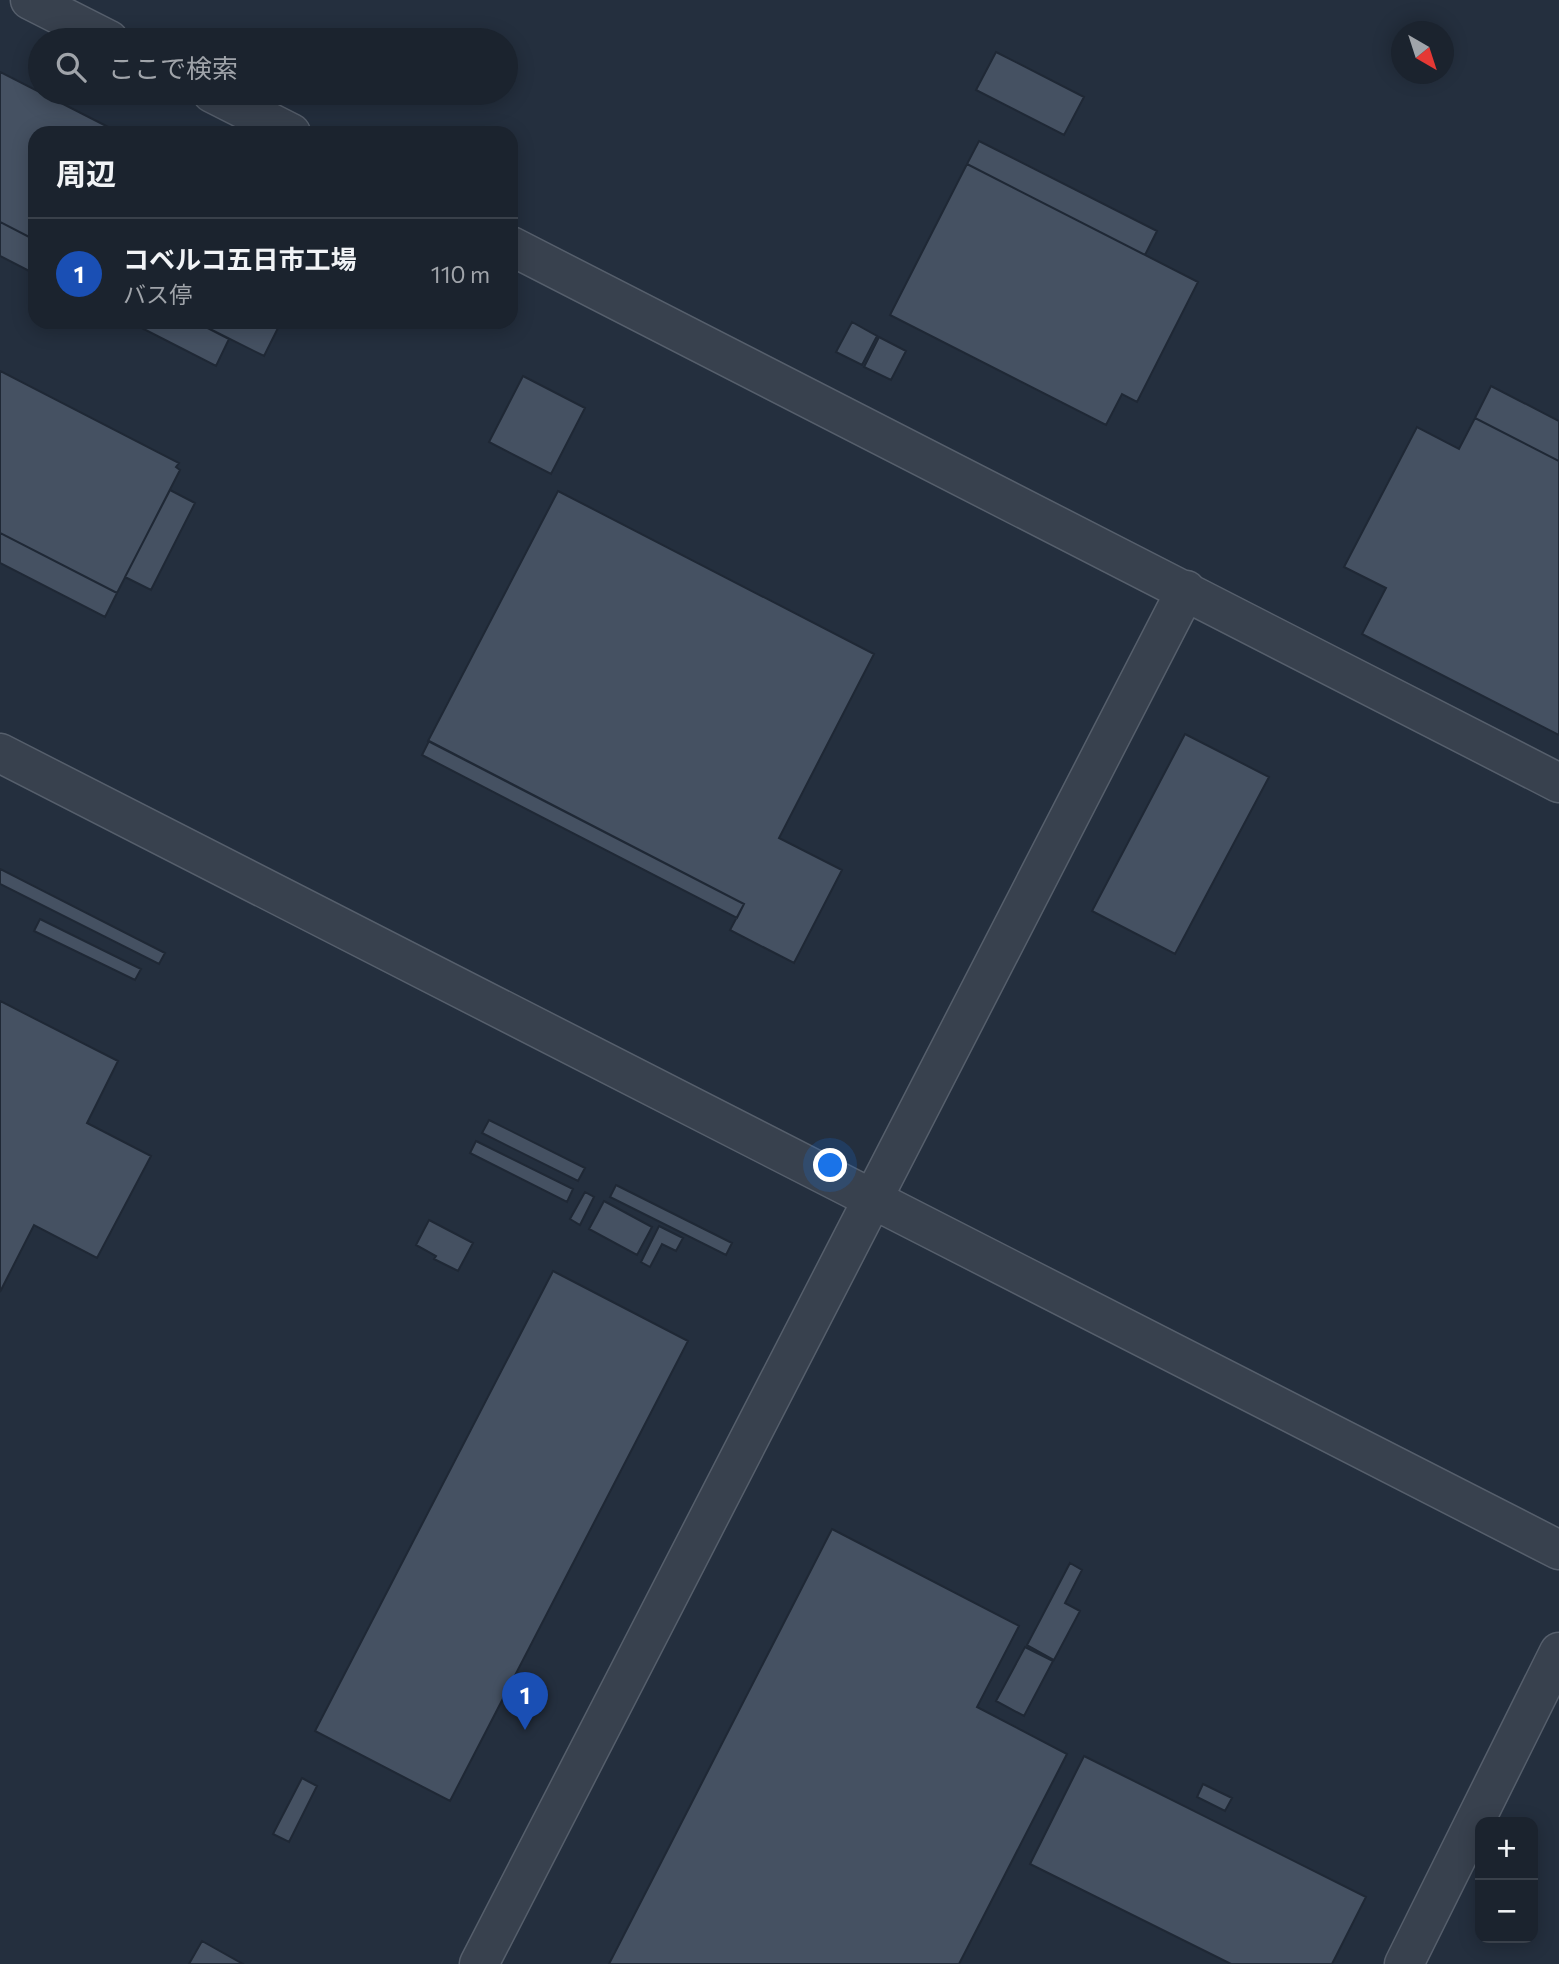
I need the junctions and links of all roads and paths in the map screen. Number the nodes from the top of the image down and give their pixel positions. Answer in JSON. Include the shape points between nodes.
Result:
{"nodes":[{"id":1,"x":30,"y":0,"type":"edge"},
{"id":2,"x":85,"y":28,"type":"edge"},
{"id":3,"x":236,"y":105,"type":"edge"},
{"id":4,"x":277,"y":126,"type":"edge"},
{"id":5,"x":518,"y":250,"type":"edge"},
{"id":6,"x":1186,"y":590,"type":"junction"},
{"id":7,"x":0,"y":753,"type":"edge"},
{"id":8,"x":1559,"y":783,"type":"edge"},
{"id":9,"x":872,"y":1198,"type":"junction"},
{"id":10,"x":1559,"y":1550,"type":"edge"},
{"id":11,"x":1559,"y":1653,"type":"edge"},
{"id":12,"x":479,"y":1964,"type":"edge"},
{"id":13,"x":1404,"y":1964,"type":"edge"}],
"edges":[{"from":1,"to":2,"type":"street"},
{"from":3,"to":4,"type":"street"},
{"from":5,"to":6,"type":"street"},
{"from":6,"to":8,"type":"street"},
{"from":6,"to":9,"type":"street"},
{"from":7,"to":9,"type":"street"},
{"from":9,"to":10,"type":"street"},
{"from":9,"to":12,"type":"street"},
{"from":11,"to":13,"type":"street"}]}
